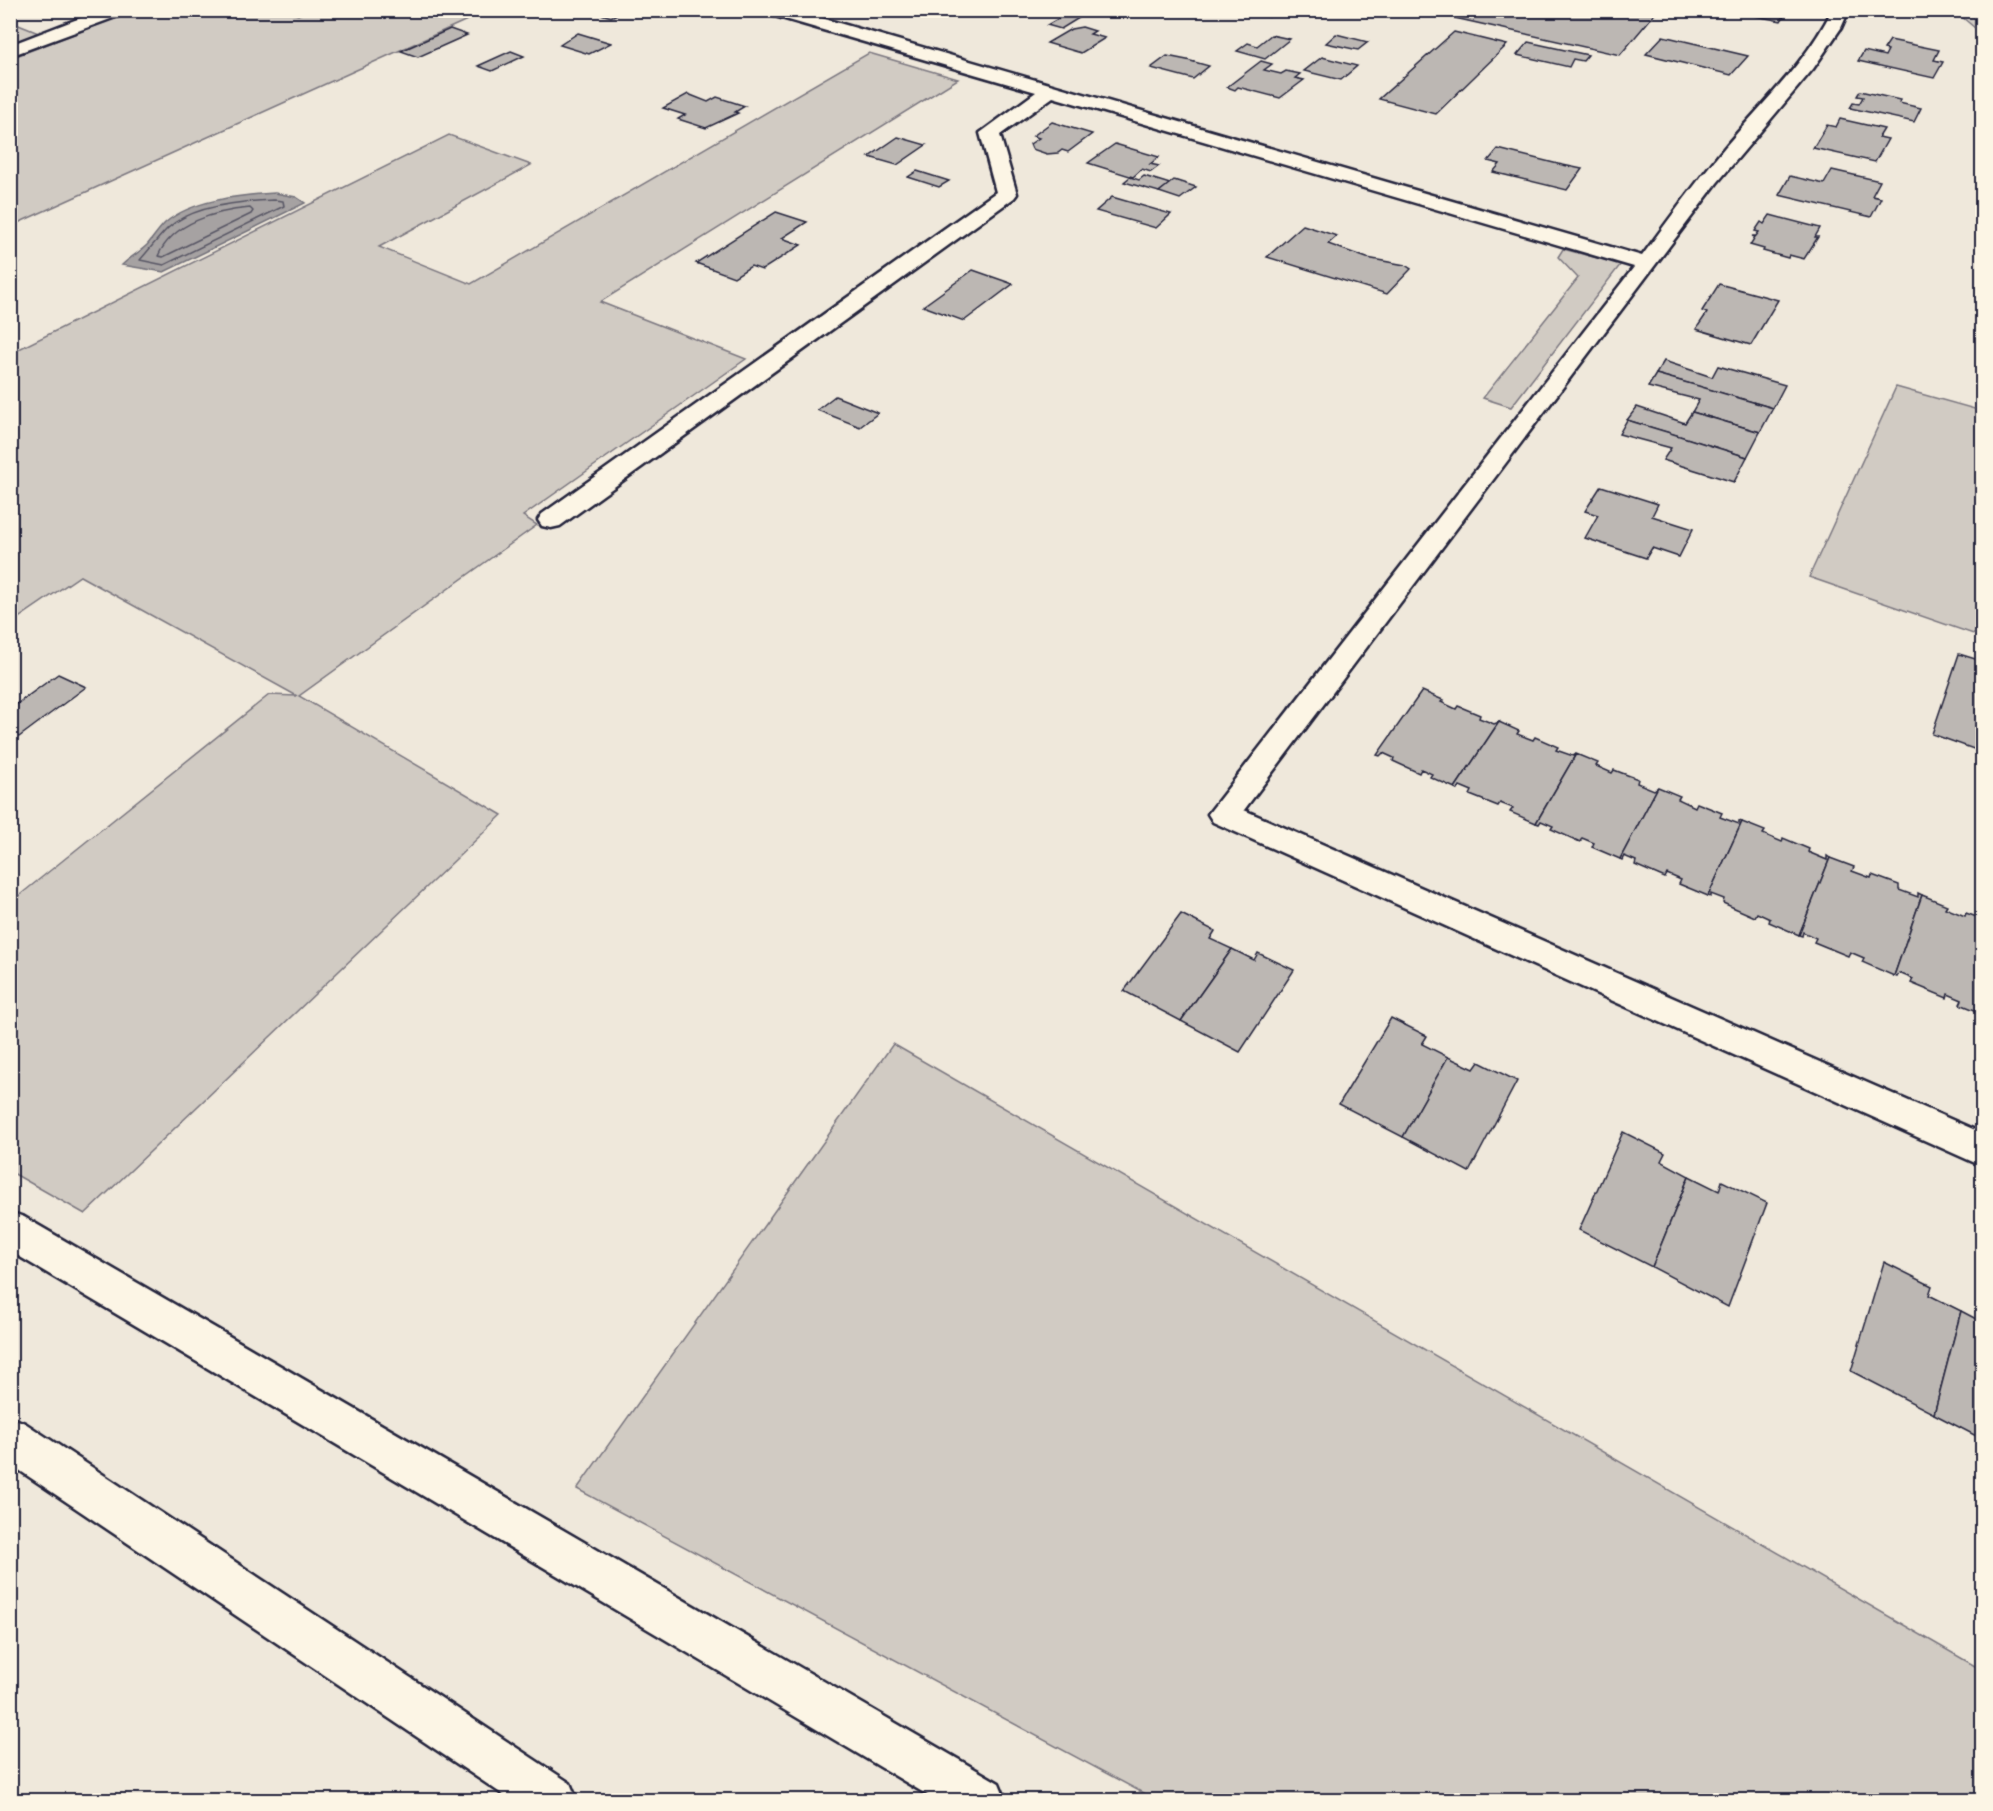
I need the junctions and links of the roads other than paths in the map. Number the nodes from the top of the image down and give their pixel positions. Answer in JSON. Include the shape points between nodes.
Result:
{"nodes":[{"id":1,"x":118,"y":10,"type":"edge"},
{"id":2,"x":774,"y":10,"type":"edge"},
{"id":3,"x":1841,"y":10,"type":"edge"},
{"id":4,"x":10,"y":51,"type":"edge"},
{"id":5,"x":1050,"y":91,"type":"junction"},
{"id":6,"x":1647,"y":264,"type":"junction"},
{"id":7,"x":551,"y":520,"type":"dead end"},
{"id":8,"x":1983,"y":1150,"type":"edge"},
{"id":9,"x":10,"y":1230,"type":"edge"},
{"id":10,"x":10,"y":1438,"type":"edge"},
{"id":11,"x":553,"y":1800,"type":"edge"},
{"id":12,"x":982,"y":1800,"type":"edge"}],
"edges":[{"from":1,"to":4,"type":"street"},
{"from":2,"to":5,"type":"street"},
{"from":3,"to":6,"type":"street","via":[[1801,70],[1731,152]]},
{"from":5,"to":6,"type":"street"},
{"from":5,"to":7,"type":"street","via":[[990,133],[1007,194]]},
{"from":6,"to":8,"type":"street","via":[[1224,814]]},
{"from":9,"to":12,"type":"street"},
{"from":10,"to":11,"type":"street"}]}
